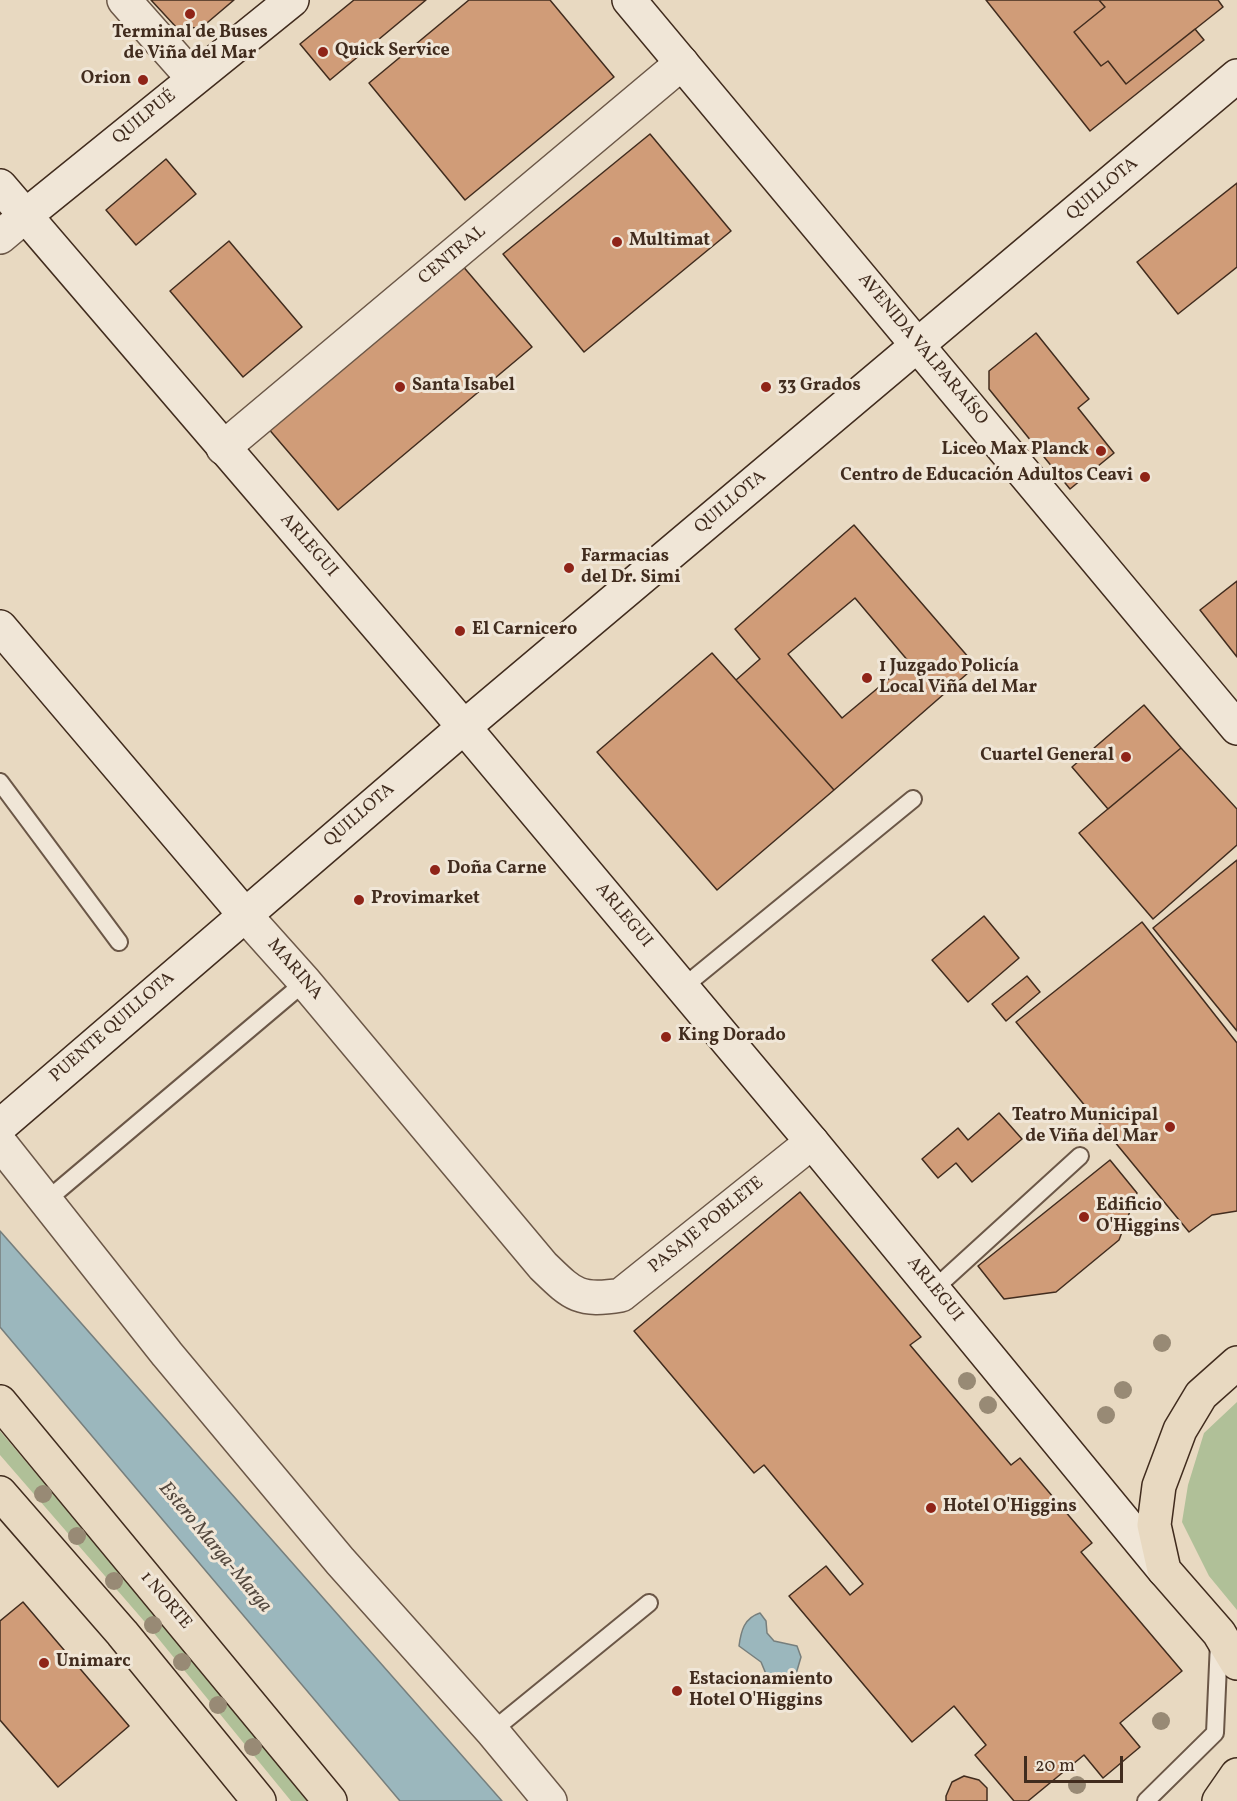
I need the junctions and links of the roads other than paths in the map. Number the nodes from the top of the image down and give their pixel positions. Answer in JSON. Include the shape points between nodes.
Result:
{"nodes":[{"id":1,"x":124,"y":0,"type":"edge"},
{"id":2,"x":292,"y":0,"type":"edge"},
{"id":3,"x":629,"y":0,"type":"edge"},
{"id":4,"x":682,"y":63,"type":"junction"},
{"id":5,"x":1237,"y":76,"type":"edge"},
{"id":6,"x":193,"y":78,"type":"junction"},
{"id":7,"x":0,"y":186,"type":"edge"},
{"id":8,"x":25,"y":216,"type":"junction"},
{"id":9,"x":0,"y":237,"type":"edge"},
{"id":10,"x":919,"y":346,"type":"junction"},
{"id":11,"x":223,"y":448,"type":"junction"},
{"id":12,"x":0,"y":627,"type":"edge"},
{"id":13,"x":464,"y":727,"type":"junction"},
{"id":14,"x":1237,"y":728,"type":"edge"},
{"id":15,"x":0,"y":782,"type":"edge"},
{"id":16,"x":913,"y":799,"type":"dead end"},
{"id":17,"x":236,"y":923,"type":"junction"},
{"id":18,"x":119,"y":942,"type":"dead end"},
{"id":19,"x":305,"y":982,"type":"junction"},
{"id":20,"x":682,"y":988,"type":"junction"},
{"id":21,"x":0,"y":1126,"type":"edge"},
{"id":22,"x":812,"y":1142,"type":"junction"},
{"id":23,"x":0,"y":1143,"type":"edge"},
{"id":24,"x":1080,"y":1156,"type":"dead end"},
{"id":25,"x":47,"y":1200,"type":"junction"},
{"id":26,"x":933,"y":1290,"type":"junction"},
{"id":27,"x":597,"y":1299,"type":"joint"},
{"id":28,"x":1237,"y":1363,"type":"edge"},
{"id":29,"x":0,"y":1402,"type":"edge"},
{"id":30,"x":0,"y":1493,"type":"edge"},
{"id":31,"x":1164,"y":1570,"type":"junction"},
{"id":32,"x":649,"y":1603,"type":"dead end"},
{"id":33,"x":1228,"y":1643,"type":"edge"},
{"id":34,"x":1237,"y":1664,"type":"edge"},
{"id":35,"x":492,"y":1731,"type":"junction"},
{"id":36,"x":1237,"y":1775,"type":"edge"},
{"id":37,"x":259,"y":1801,"type":"edge"},
{"id":38,"x":330,"y":1801,"type":"edge"},
{"id":39,"x":550,"y":1801,"type":"edge"},
{"id":40,"x":1146,"y":1801,"type":"edge"},
{"id":41,"x":1219,"y":1801,"type":"edge"}],
"edges":[{"from":1,"to":6,"type":"street"},
{"from":2,"to":6,"type":"street","name":"QUILPUÉ"},
{"from":3,"to":4,"type":"street","name":"AVENIDA VALPARAÍSO"},
{"from":4,"to":10,"type":"street","name":"AVENIDA VALPARAÍSO"},
{"from":4,"to":11,"type":"street","name":"CENTRAL"},
{"from":5,"to":10,"type":"street","name":"QUILLOTA"},
{"from":6,"to":8,"type":"street","name":"QUILPUÉ"},
{"from":7,"to":8,"type":"street","name":"ARLEGUI"},
{"from":8,"to":9,"type":"street","name":"QUILPUÉ"},
{"from":8,"to":11,"type":"street","name":"ARLEGUI"},
{"from":10,"to":13,"type":"street","name":"QUILLOTA"},
{"from":10,"to":14,"type":"street","name":"AVENIDA VALPARAÍSO"},
{"from":11,"to":13,"type":"street","name":"ARLEGUI"},
{"from":12,"to":17,"type":"street","name":"MARINA"},
{"from":13,"to":17,"type":"street","name":"QUILLOTA"},
{"from":13,"to":20,"type":"street","name":"ARLEGUI"},
{"from":15,"to":18,"type":"lane"},
{"from":16,"to":20,"type":"lane"},
{"from":17,"to":19,"type":"street","name":"MARINA"},
{"from":17,"to":21,"type":"street","name":"PUENTE QUILLOTA"},
{"from":19,"to":25,"type":"lane"},
{"from":19,"to":27,"type":"street","name":"MARINA","via":[[543,1266],[571,1292]]},
{"from":20,"to":22,"type":"street","name":"ARLEGUI"},
{"from":22,"to":26,"type":"street","name":"ARLEGUI"},
{"from":22,"to":27,"type":"street","name":"PASAJE POBLETE","via":[[621,1295]]},
{"from":23,"to":25,"type":"street"},
{"from":24,"to":26,"type":"lane"},
{"from":25,"to":35,"type":"street","via":[[167,1354],[340,1561]]},
{"from":26,"to":31,"type":"street","name":"ARLEGUI"},
{"from":28,"to":31,"type":"main road","via":[[1202,1395],[1180,1430],[1167,1463],[1159,1486],[1154,1525]]},
{"from":29,"to":38,"type":"main road","name":"1 NORTE"},
{"from":30,"to":37,"type":"main road","via":[[122,1633]]},
{"from":31,"to":33,"type":"main road","name":"ARLEGUI"},
{"from":32,"to":35,"type":"lane"},
{"from":33,"to":34,"type":"main road","name":"ARLEGUI"},
{"from":33,"to":40,"type":"lane","via":[[1215,1733]]},
{"from":35,"to":39,"type":"street"},
{"from":36,"to":41,"type":"main road"}]}
